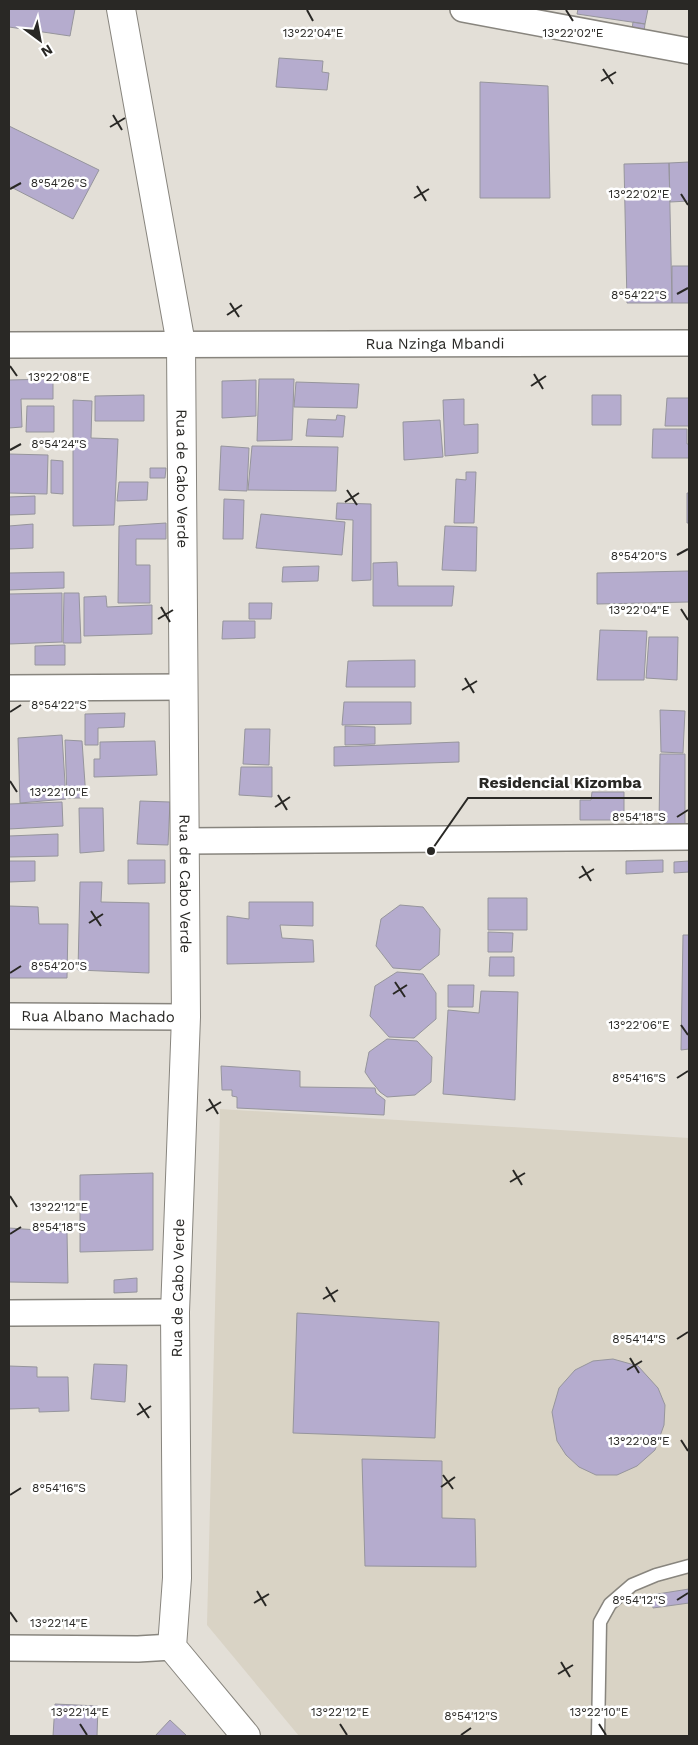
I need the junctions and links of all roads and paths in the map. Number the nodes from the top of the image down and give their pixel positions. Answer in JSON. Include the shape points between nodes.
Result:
{"nodes":[{"id":1,"x":121,"y":9,"type":"edge"},
{"id":2,"x":463,"y":9,"type":"edge"},
{"id":3,"x":689,"y":51,"type":"edge"},
{"id":4,"x":181,"y":344,"type":"junction"},
{"id":5,"x":689,"y":344,"type":"edge"},
{"id":6,"x":9,"y":345,"type":"edge"},
{"id":7,"x":184,"y":687,"type":"junction"},
{"id":8,"x":9,"y":688,"type":"edge"},
{"id":9,"x":689,"y":837,"type":"edge"},
{"id":10,"x":185,"y":841,"type":"junction"},
{"id":11,"x":9,"y":1016,"type":"edge"},
{"id":12,"x":186,"y":1017,"type":"junction"},
{"id":13,"x":176,"y":1312,"type":"junction"},
{"id":14,"x":9,"y":1314,"type":"edge"},
{"id":15,"x":689,"y":1566,"type":"edge"},
{"id":16,"x":172,"y":1647,"type":"junction"},
{"id":17,"x":9,"y":1648,"type":"edge"},
{"id":18,"x":246,"y":1736,"type":"edge"},
{"id":19,"x":598,"y":1736,"type":"edge"}],
"edges":[{"from":1,"to":4,"type":"main road","name":"Rua de Cabo Verde"},
{"from":2,"to":3,"type":"street"},
{"from":4,"to":5,"type":"street","name":"Rua Nzinga Mbandi"},
{"from":4,"to":6,"type":"street","name":"Rua Nzinga Mbandi"},
{"from":4,"to":7,"type":"main road","name":"Rua de Cabo Verde"},
{"from":7,"to":8,"type":"street"},
{"from":7,"to":10,"type":"main road","name":"Rua de Cabo Verde"},
{"from":9,"to":10,"type":"street"},
{"from":10,"to":12,"type":"main road","name":"Rua de Cabo Verde"},
{"from":11,"to":12,"type":"street","name":"Rua Albano Machado"},
{"from":12,"to":13,"type":"main road","name":"Rua de Cabo Verde"},
{"from":13,"to":14,"type":"street"},
{"from":13,"to":16,"type":"main road","name":"Rua de Cabo Verde","via":[[177,1578]]},
{"from":15,"to":19,"type":"lane","via":[[632,1585],[606,1610],[600,1622]]},
{"from":16,"to":17,"type":"street"},
{"from":16,"to":18,"type":"main road"}]}
